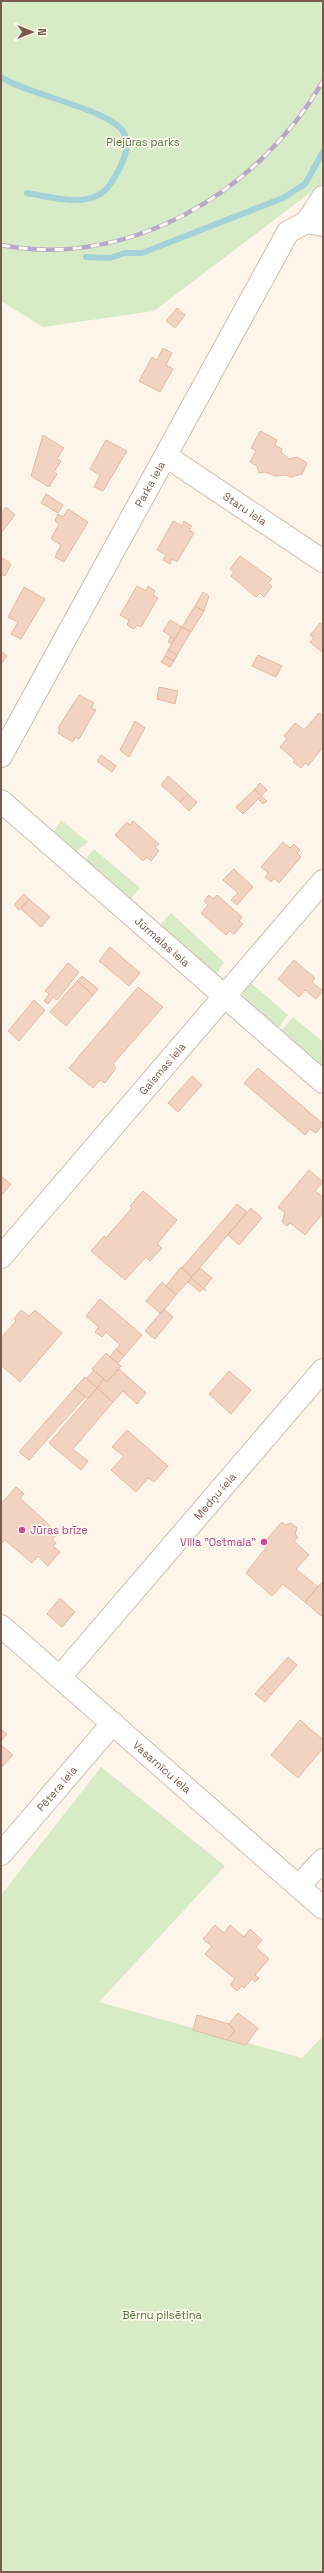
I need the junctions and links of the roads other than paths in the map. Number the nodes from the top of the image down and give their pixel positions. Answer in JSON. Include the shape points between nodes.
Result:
{"nodes":[{"id":1,"x":323,"y":197,"type":"edge"},
{"id":2,"x":315,"y":223,"type":"edge"},
{"id":3,"x":166,"y":456,"type":"junction"},
{"id":4,"x":323,"y":561,"type":"edge"},
{"id":5,"x":1,"y":756,"type":"edge"},
{"id":6,"x":1,"y":801,"type":"edge"},
{"id":7,"x":323,"y":881,"type":"edge"},
{"id":8,"x":224,"y":996,"type":"junction"},
{"id":9,"x":323,"y":1082,"type":"edge"},
{"id":10,"x":1,"y":1257,"type":"edge"},
{"id":11,"x":323,"y":1370,"type":"edge"},
{"id":12,"x":2,"y":1629,"type":"edge"},
{"id":13,"x":60,"y":1677,"type":"junction"},
{"id":14,"x":113,"y":1723,"type":"junction"},
{"id":15,"x":1,"y":1854,"type":"edge"},
{"id":16,"x":323,"y":1860,"type":"edge"},
{"id":17,"x":299,"y":1886,"type":"junction"},
{"id":18,"x":323,"y":1908,"type":"edge"}],
"edges":[{"from":1,"to":2,"type":"street","name":"Parka iela"},
{"from":2,"to":3,"type":"street","name":"Parka iela","via":[[288,232]]},
{"from":3,"to":4,"type":"street","name":"Staru iela"},
{"from":3,"to":5,"type":"street","name":"Parka iela"},
{"from":6,"to":8,"type":"street","name":"Jūrmalas iela"},
{"from":7,"to":8,"type":"street","name":"Gaismas iela"},
{"from":8,"to":9,"type":"street","name":"Jūrmalas iela"},
{"from":8,"to":10,"type":"street","name":"Gaismas iela"},
{"from":11,"to":13,"type":"street","name":"Medņu iela"},
{"from":12,"to":13,"type":"street","name":"Vasarnīcu iela"},
{"from":13,"to":14,"type":"street","name":"Vasarnīcu iela"},
{"from":14,"to":15,"type":"street","name":"Pētera iela"},
{"from":14,"to":17,"type":"street","name":"Vasarnīcu iela"},
{"from":16,"to":17,"type":"street"},
{"from":17,"to":18,"type":"street","name":"Vasarnīcu iela"}]}
